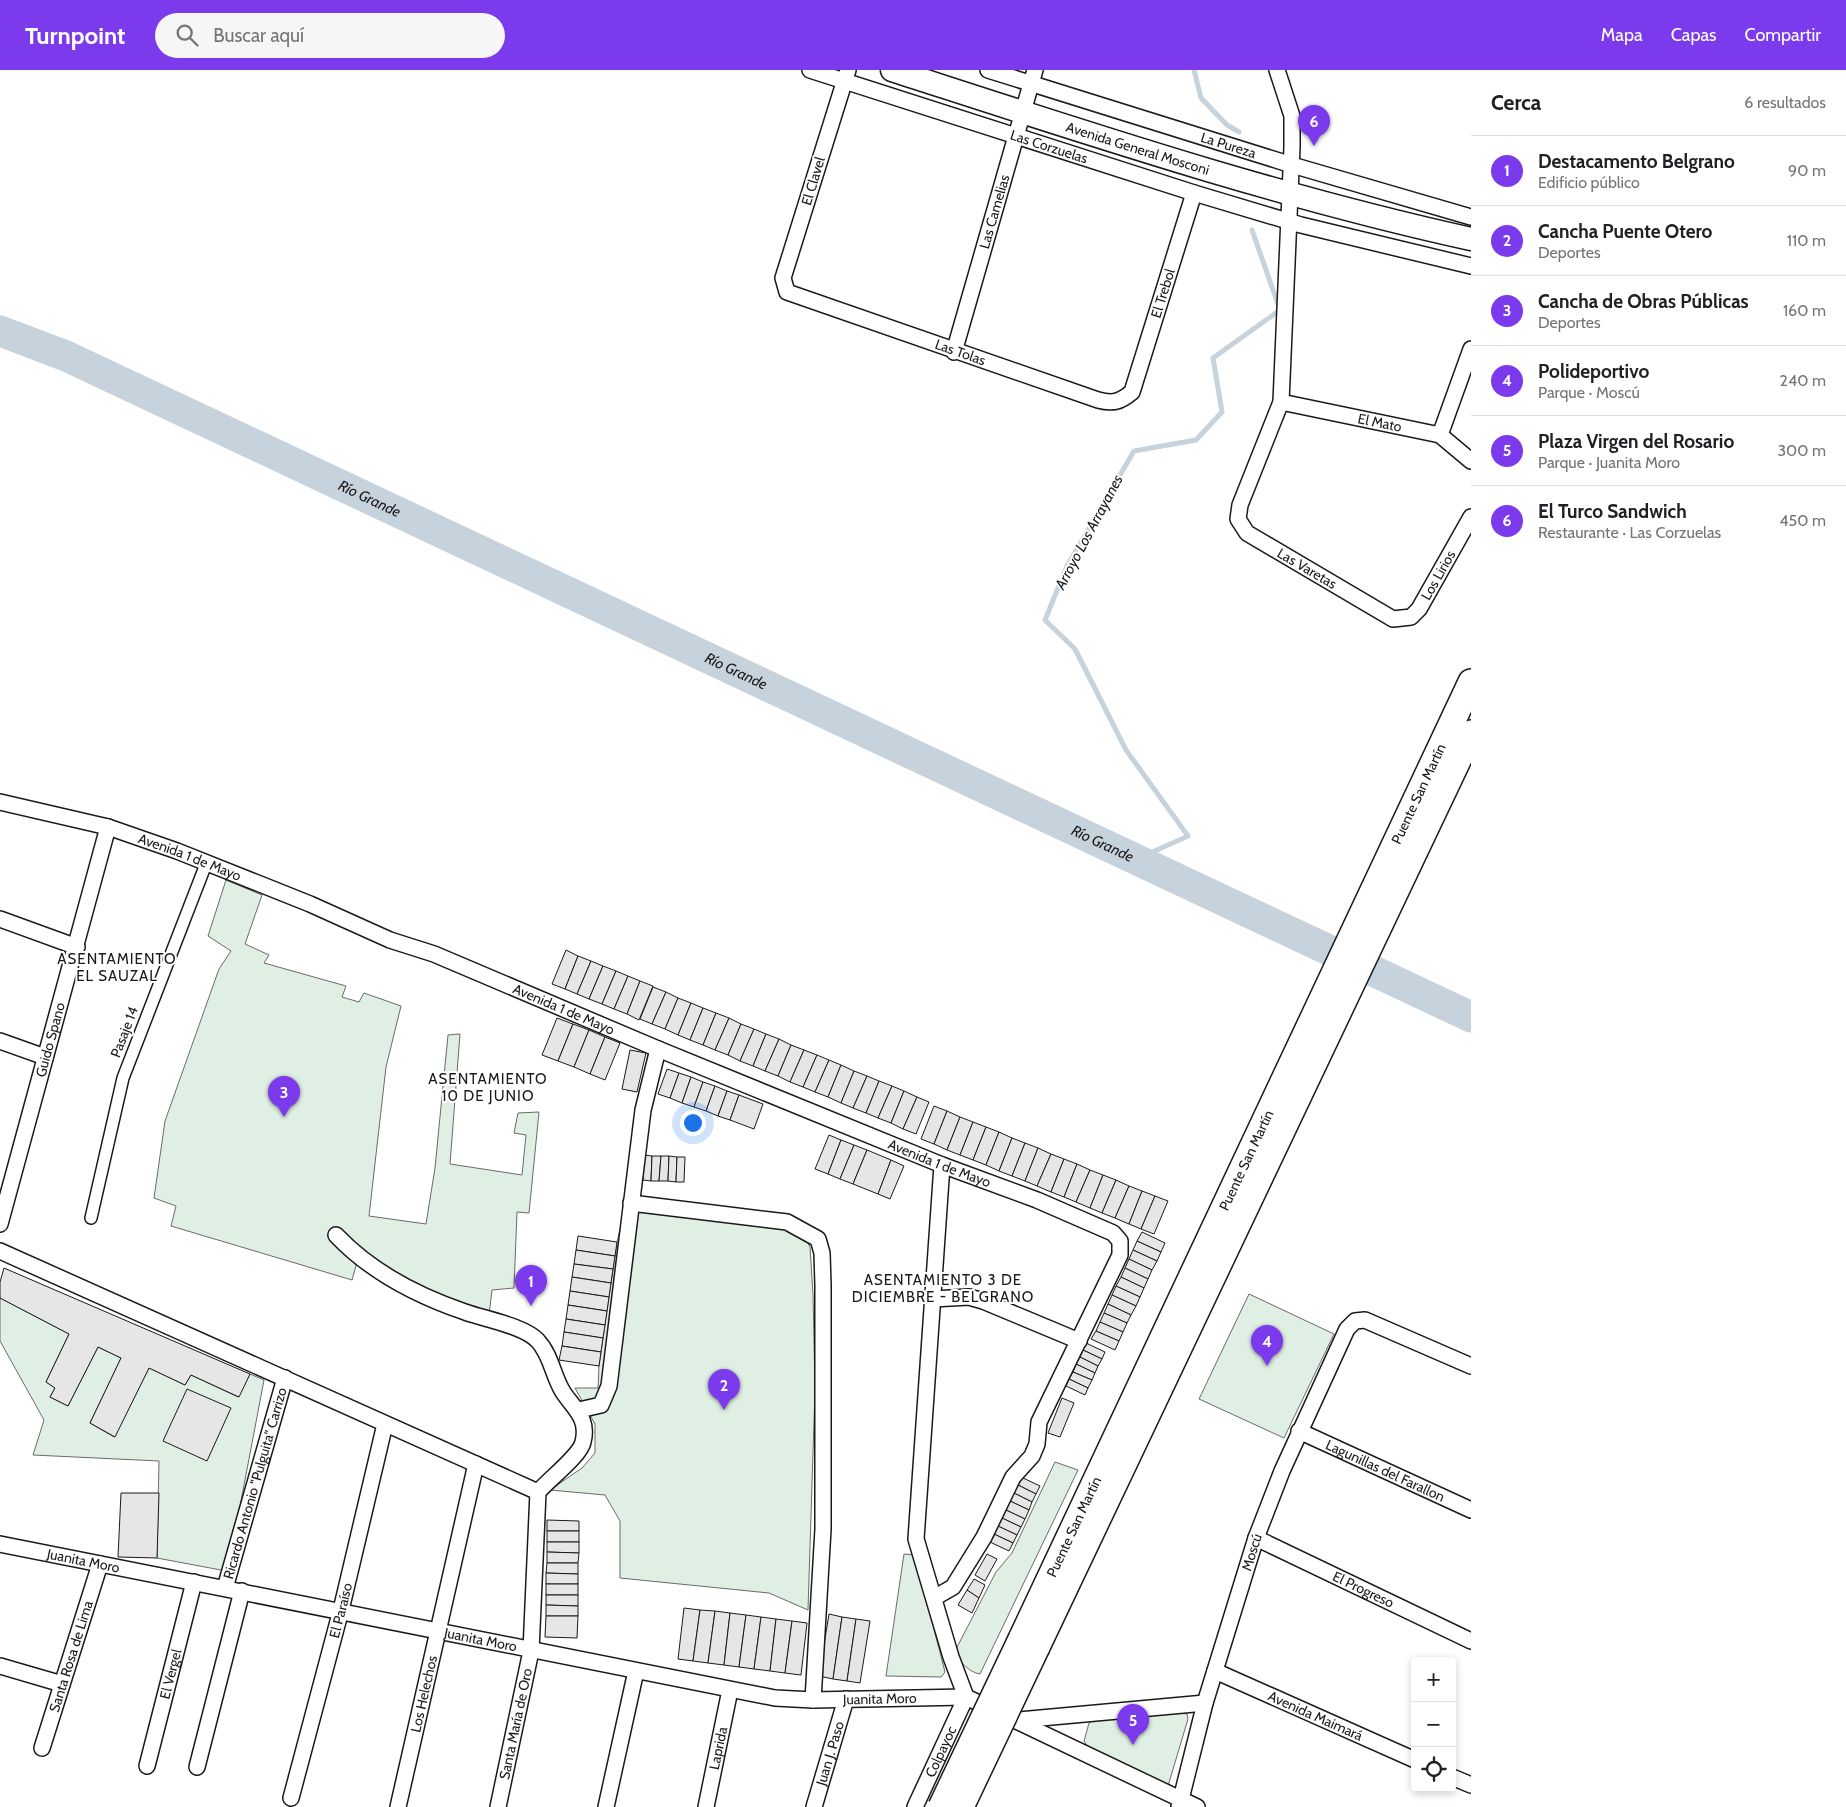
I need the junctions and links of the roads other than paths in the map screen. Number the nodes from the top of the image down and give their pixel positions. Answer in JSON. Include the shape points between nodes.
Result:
{"nodes":[{"id":1,"x":810,"y":70,"type":"edge"},
{"id":2,"x":892,"y":70,"type":"edge"},
{"id":3,"x":988,"y":70,"type":"edge"},
{"id":4,"x":1277,"y":70,"type":"edge"},
{"id":5,"x":846,"y":76,"type":"edge"},
{"id":6,"x":1032,"y":77,"type":"edge"},
{"id":7,"x":1022,"y":112,"type":"junction"},
{"id":8,"x":1016,"y":136,"type":"junction"},
{"id":9,"x":1292,"y":165,"type":"junction"},
{"id":10,"x":1194,"y":193,"type":"junction"},
{"id":11,"x":1292,"y":196,"type":"junction"},
{"id":12,"x":1471,"y":217,"type":"edge"},
{"id":13,"x":1384,"y":220,"type":"junction"},
{"id":14,"x":1290,"y":222,"type":"junction"},
{"id":15,"x":1471,"y":239,"type":"edge"},
{"id":16,"x":1471,"y":249,"type":"edge"},
{"id":17,"x":1471,"y":266,"type":"edge"},
{"id":18,"x":787,"y":292,"type":"joint"},
{"id":19,"x":1471,"y":349,"type":"edge"},
{"id":20,"x":954,"y":352,"type":"junction"},
{"id":21,"x":1132,"y":392,"type":"joint"},
{"id":22,"x":1281,"y":402,"type":"junction"},
{"id":23,"x":1440,"y":435,"type":"junction"},
{"id":24,"x":1471,"y":461,"type":"edge"},
{"id":25,"x":1471,"y":517,"type":"edge"},
{"id":26,"x":1393,"y":619,"type":"joint"},
{"id":27,"x":1471,"y":682,"type":"edge"},
{"id":28,"x":1471,"y":733,"type":"edge"},
{"id":29,"x":0,"y":802,"type":"edge"},
{"id":30,"x":108,"y":827,"type":"junction"},
{"id":31,"x":206,"y":864,"type":"junction"},
{"id":32,"x":0,"y":919,"type":"edge"},
{"id":33,"x":77,"y":947,"type":"junction"},
{"id":34,"x":0,"y":1041,"type":"edge"},
{"id":35,"x":658,"y":1049,"type":"junction"},
{"id":36,"x":45,"y":1057,"type":"junction"},
{"id":37,"x":942,"y":1165,"type":"junction"},
{"id":38,"x":7,"y":1171,"type":"edge"},
{"id":39,"x":631,"y":1203,"type":"junction"},
{"id":40,"x":91,"y":1218,"type":"dead end"},
{"id":41,"x":0,"y":1224,"type":"edge"},
{"id":42,"x":336,"y":1235,"type":"dead end"},
{"id":43,"x":1218,"y":1244,"type":"junction"},
{"id":44,"x":0,"y":1251,"type":"edge"},
{"id":45,"x":932,"y":1299,"type":"junction"},
{"id":46,"x":1079,"y":1341,"type":"junction"},
{"id":47,"x":1471,"y":1366,"type":"edge"},
{"id":48,"x":285,"y":1378,"type":"junction"},
{"id":49,"x":579,"y":1410,"type":"junction"},
{"id":50,"x":385,"y":1424,"type":"junction"},
{"id":51,"x":1299,"y":1431,"type":"junction"},
{"id":52,"x":476,"y":1464,"type":"junction"},
{"id":53,"x":538,"y":1492,"type":"junction"},
{"id":54,"x":1471,"y":1510,"type":"edge"},
{"id":55,"x":1256,"y":1538,"type":"junction"},
{"id":56,"x":0,"y":1544,"type":"edge"},
{"id":57,"x":100,"y":1564,"type":"junction"},
{"id":58,"x":194,"y":1582,"type":"junction"},
{"id":59,"x":225,"y":1588,"type":"junction"},
{"id":60,"x":242,"y":1591,"type":"junction"},
{"id":61,"x":934,"y":1598,"type":"junction"},
{"id":62,"x":342,"y":1610,"type":"junction"},
{"id":63,"x":438,"y":1631,"type":"junction"},
{"id":64,"x":1471,"y":1641,"type":"edge"},
{"id":65,"x":1029,"y":1643,"type":"junction"},
{"id":66,"x":531,"y":1651,"type":"junction"},
{"id":67,"x":0,"y":1666,"type":"edge"},
{"id":68,"x":636,"y":1671,"type":"junction"},
{"id":69,"x":1215,"y":1671,"type":"junction"},
{"id":70,"x":62,"y":1684,"type":"junction"},
{"id":71,"x":730,"y":1690,"type":"junction"},
{"id":72,"x":966,"y":1696,"type":"junction"},
{"id":73,"x":846,"y":1699,"type":"junction"},
{"id":74,"x":813,"y":1700,"type":"junction"},
{"id":75,"x":1205,"y":1703,"type":"junction"},
{"id":76,"x":1019,"y":1720,"type":"junction"},
{"id":77,"x":42,"y":1748,"type":"dead end"},
{"id":78,"x":1411,"y":1758,"type":"edge"},
{"id":79,"x":147,"y":1766,"type":"dead end"},
{"id":80,"x":197,"y":1767,"type":"dead end"},
{"id":81,"x":1456,"y":1779,"type":"edge"},
{"id":82,"x":1471,"y":1785,"type":"edge"},
{"id":83,"x":292,"y":1798,"type":"dead end"},
{"id":84,"x":1180,"y":1803,"type":"edge"},
{"id":85,"x":398,"y":1807,"type":"edge"},
{"id":86,"x":498,"y":1807,"type":"edge"},
{"id":87,"x":606,"y":1807,"type":"edge"},
{"id":88,"x":706,"y":1807,"type":"edge"},
{"id":89,"x":814,"y":1807,"type":"edge"},
{"id":90,"x":915,"y":1807,"type":"edge"},
{"id":91,"x":941,"y":1807,"type":"edge"},
{"id":92,"x":960,"y":1807,"type":"edge"},
{"id":93,"x":1197,"y":1807,"type":"edge"}],
"edges":[{"from":1,"to":5,"type":"street","name":"Las Corzuelas"},
{"from":2,"to":7,"type":"main road","name":"Avenida General Mosconi"},
{"from":3,"to":6,"type":"street","name":"La Pureza"},
{"from":4,"to":9,"type":"street","via":[[1292,116]]},
{"from":5,"to":8,"type":"street","name":"Las Corzuelas"},
{"from":5,"to":18,"type":"street","name":"El Clavel","via":[[783,278]]},
{"from":6,"to":7,"type":"street","name":"Las Camelias"},
{"from":6,"to":9,"type":"street","name":"La Pureza"},
{"from":7,"to":8,"type":"street","name":"Las Camelias"},
{"from":7,"to":11,"type":"main road","name":"Avenida General Mosconi"},
{"from":8,"to":10,"type":"street","name":"Las Corzuelas"},
{"from":8,"to":20,"type":"street","name":"Las Camelias"},
{"from":9,"to":11,"type":"street"},
{"from":9,"to":12,"type":"street","name":"La Pureza"},
{"from":10,"to":14,"type":"street","name":"Las Corzuelas"},
{"from":10,"to":21,"type":"street","name":"El Trebol"},
{"from":11,"to":13,"type":"main road","name":"Avenida General Mosconi"},
{"from":11,"to":14,"type":"street"},
{"from":13,"to":15,"type":"main road"},
{"from":13,"to":16,"type":"main road"},
{"from":14,"to":17,"type":"street","name":"Las Corzuelas"},
{"from":14,"to":22,"type":"street"},
{"from":18,"to":20,"type":"street","name":"Las Tolas"},
{"from":19,"to":23,"type":"street"},
{"from":20,"to":21,"type":"street","name":"Las Tolas","via":[[1109,403],[1122,400]]},
{"from":22,"to":23,"type":"street","name":"El Mato"},
{"from":22,"to":26,"type":"street","name":"Las Varetas","via":[[1240,505],[1238,518],[1247,533]]},
{"from":23,"to":24,"type":"street","name":"El Mato"},
{"from":25,"to":26,"type":"street","name":"Los Lirios","via":[[1419,609],[1411,617]]},
{"from":27,"to":43,"type":"main road","name":"Puente San Martín"},
{"from":28,"to":43,"type":"main road","name":"Puente San Martín"},
{"from":29,"to":30,"type":"street","name":"Avenida 1 de Mayo"},
{"from":30,"to":31,"type":"street","name":"Avenida 1 de Mayo"},
{"from":30,"to":33,"type":"street","name":"Guido Spano"},
{"from":31,"to":35,"type":"street","name":"Avenida 1 de Mayo","via":[[310,904],[390,940],[434,954]]},
{"from":31,"to":40,"type":"street","name":"Pasaje 14","via":[[123,1078]]},
{"from":32,"to":33,"type":"street"},
{"from":33,"to":36,"type":"street","name":"Guido Spano"},
{"from":34,"to":36,"type":"street"},
{"from":35,"to":37,"type":"street","name":"Avenida 1 de Mayo"},
{"from":35,"to":39,"type":"street","via":[[643,1110]]},
{"from":36,"to":38,"type":"street","name":"Guido Spano"},
{"from":37,"to":45,"type":"street"},
{"from":37,"to":46,"type":"street","name":"Avenida 1 de Mayo","via":[[1037,1200],[1113,1234],[1120,1242],[1120,1256]]},
{"from":38,"to":41,"type":"street","name":"Guido Spano"},
{"from":39,"to":49,"type":"street","via":[[609,1386],[601,1405]]},
{"from":39,"to":74,"type":"street","via":[[787,1222],[818,1239],[823,1285],[822,1529]]},
{"from":42,"to":49,"type":"street","via":[[354,1255],[412,1291],[537,1339],[563,1392]]},
{"from":43,"to":65,"type":"main road","name":"Puente San Martín"},
{"from":44,"to":48,"type":"street"},
{"from":45,"to":46,"type":"street","via":[[969,1297],[983,1301]]},
{"from":45,"to":61,"type":"street","via":[[916,1539]]},
{"from":46,"to":61,"type":"street","via":[[1039,1422],[1032,1456],[1013,1478],[984,1537],[953,1587]]},
{"from":47,"to":51,"type":"street","name":"Moscú","via":[[1365,1320],[1355,1321],[1347,1329]]},
{"from":48,"to":50,"type":"street"},
{"from":48,"to":59,"type":"street","name":"Ricardo Antonio \"Pulguita\" Carrizo"},
{"from":49,"to":53,"type":"street","via":[[584,1429],[583,1443],[576,1457]]},
{"from":50,"to":52,"type":"street"},
{"from":50,"to":62,"type":"street","name":"El Paraíso"},
{"from":51,"to":54,"type":"street","name":"Lagunillas del Farallon"},
{"from":51,"to":55,"type":"street","name":"Moscú"},
{"from":52,"to":53,"type":"street"},
{"from":52,"to":63,"type":"street","name":"Los Helechos"},
{"from":53,"to":66,"type":"street","name":"Santa María de Oro"},
{"from":55,"to":64,"type":"street","name":"El Progreso"},
{"from":55,"to":69,"type":"street","name":"Moscú"},
{"from":56,"to":57,"type":"street","name":"Juanita Moro"},
{"from":57,"to":58,"type":"street","name":"Juanita Moro"},
{"from":57,"to":70,"type":"street","name":"Santa Rosa de Lima"},
{"from":58,"to":59,"type":"street","name":"Juanita Moro"},
{"from":58,"to":79,"type":"street","name":"El Vergel"},
{"from":59,"to":60,"type":"street","name":"Juanita Moro"},
{"from":60,"to":62,"type":"street","name":"Juanita Moro"},
{"from":60,"to":80,"type":"street","name":"Ricardo Antonio \"Pulguita\" Carrizo"},
{"from":61,"to":72,"type":"street"},
{"from":62,"to":63,"type":"street","name":"Juanita Moro"},
{"from":62,"to":83,"type":"street","name":"El Paraíso"},
{"from":63,"to":66,"type":"street","name":"Juanita Moro"},
{"from":63,"to":85,"type":"street","name":"Los Helechos"},
{"from":65,"to":91,"type":"main road","bridge":true},
{"from":65,"to":92,"type":"main road","bridge":true},
{"from":66,"to":68,"type":"street","name":"Juanita Moro"},
{"from":66,"to":86,"type":"street","name":"Santa María de Oro"},
{"from":67,"to":70,"type":"street"},
{"from":68,"to":71,"type":"street","name":"Juanita Moro"},
{"from":68,"to":87,"type":"street"},
{"from":69,"to":75,"type":"street","name":"Moscú"},
{"from":69,"to":78,"type":"street","name":"Avenida Maimará"},
{"from":70,"to":77,"type":"street","name":"Santa Rosa de Lima"},
{"from":71,"to":74,"type":"street","name":"Juanita Moro","via":[[775,1698]]},
{"from":71,"to":88,"type":"street","name":"Laprida"},
{"from":72,"to":73,"type":"street","name":"Juanita Moro"},
{"from":72,"to":76,"type":"street"},
{"from":72,"to":90,"type":"street","name":"Colpayoc"},
{"from":73,"to":74,"type":"street","name":"Juanita Moro"},
{"from":73,"to":89,"type":"street","name":"Juan J. Paso"},
{"from":75,"to":76,"type":"street"},
{"from":75,"to":84,"type":"street","name":"Moscú"},
{"from":76,"to":84,"type":"street"},
{"from":81,"to":82,"type":"street"},
{"from":84,"to":93,"type":"street"}]}
